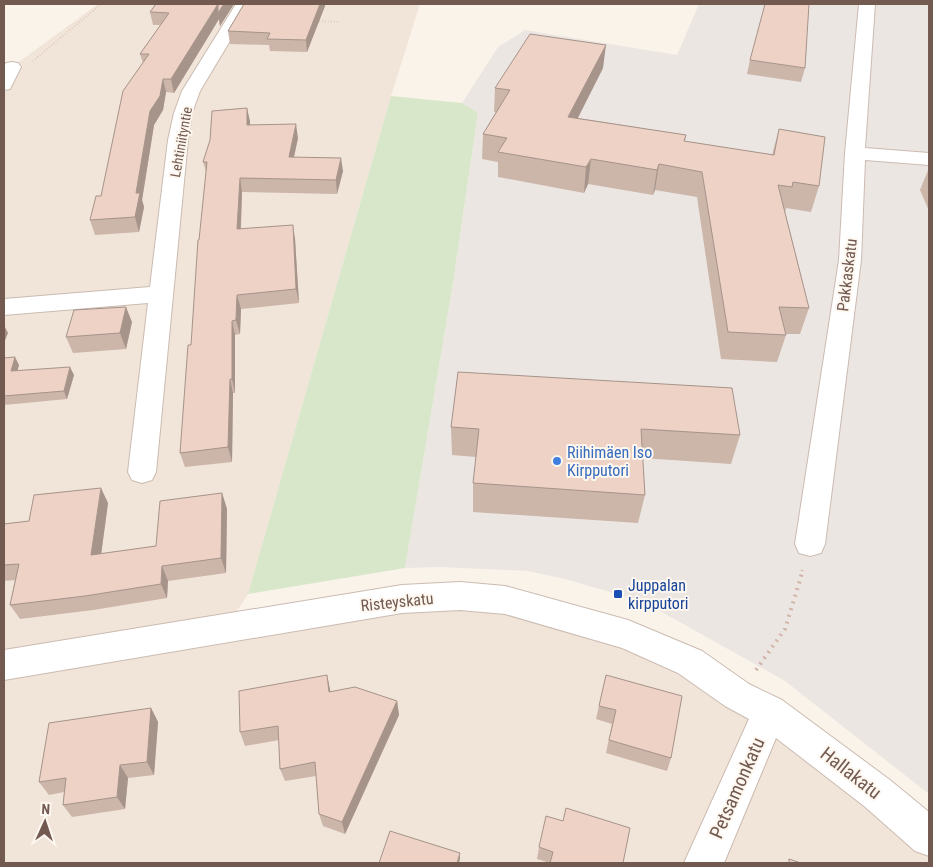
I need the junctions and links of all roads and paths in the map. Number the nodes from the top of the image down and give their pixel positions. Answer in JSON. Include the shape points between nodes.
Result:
{"nodes":[{"id":1,"x":101,"y":4,"type":"edge"},
{"id":2,"x":244,"y":4,"type":"edge"},
{"id":3,"x":867,"y":4,"type":"edge"},
{"id":4,"x":310,"y":21,"type":"edge"},
{"id":5,"x":338,"y":22,"type":"dead end"},
{"id":6,"x":12,"y":67,"type":"joint"},
{"id":7,"x":4,"y":85,"type":"edge"},
{"id":8,"x":855,"y":153,"type":"junction"},
{"id":9,"x":929,"y":159,"type":"edge"},
{"id":10,"x":161,"y":294,"type":"junction"},
{"id":11,"x":4,"y":307,"type":"edge"},
{"id":12,"x":142,"y":472,"type":"dead end"},
{"id":13,"x":810,"y":544,"type":"joint"},
{"id":14,"x":4,"y":665,"type":"edge"},
{"id":15,"x":737,"y":695,"type":"junction"},
{"id":16,"x":770,"y":712,"type":"junction"},
{"id":17,"x":929,"y":837,"type":"edge"},
{"id":18,"x":704,"y":863,"type":"edge"}],
"edges":[{"from":1,"to":6,"type":"path","via":[[35,60]]},
{"from":2,"to":10,"type":"street","name":"Lehtiniityntie","via":[[191,91],[183,113]]},
{"from":3,"to":8,"type":"street","name":"Pakkaskatu"},
{"from":4,"to":5,"type":"path"},
{"from":6,"to":7,"type":"street"},
{"from":8,"to":9,"type":"street"},
{"from":8,"to":13,"type":"street","name":"Pakkaskatu","via":[[850,260]]},
{"from":10,"to":11,"type":"street"},
{"from":10,"to":12,"type":"street","name":"Lehtiniityntie"},
{"from":13,"to":15,"type":"path","via":[[785,629]]},
{"from":14,"to":15,"type":"street","name":"Risteyskatu","via":[[402,599],[460,596],[505,600],[628,635],[690,662]]},
{"from":15,"to":16,"type":"street","name":"Risteyskatu"},
{"from":16,"to":17,"type":"street","name":"Hallakatu"},
{"from":16,"to":18,"type":"street","name":"Petsamonkatu"}]}
